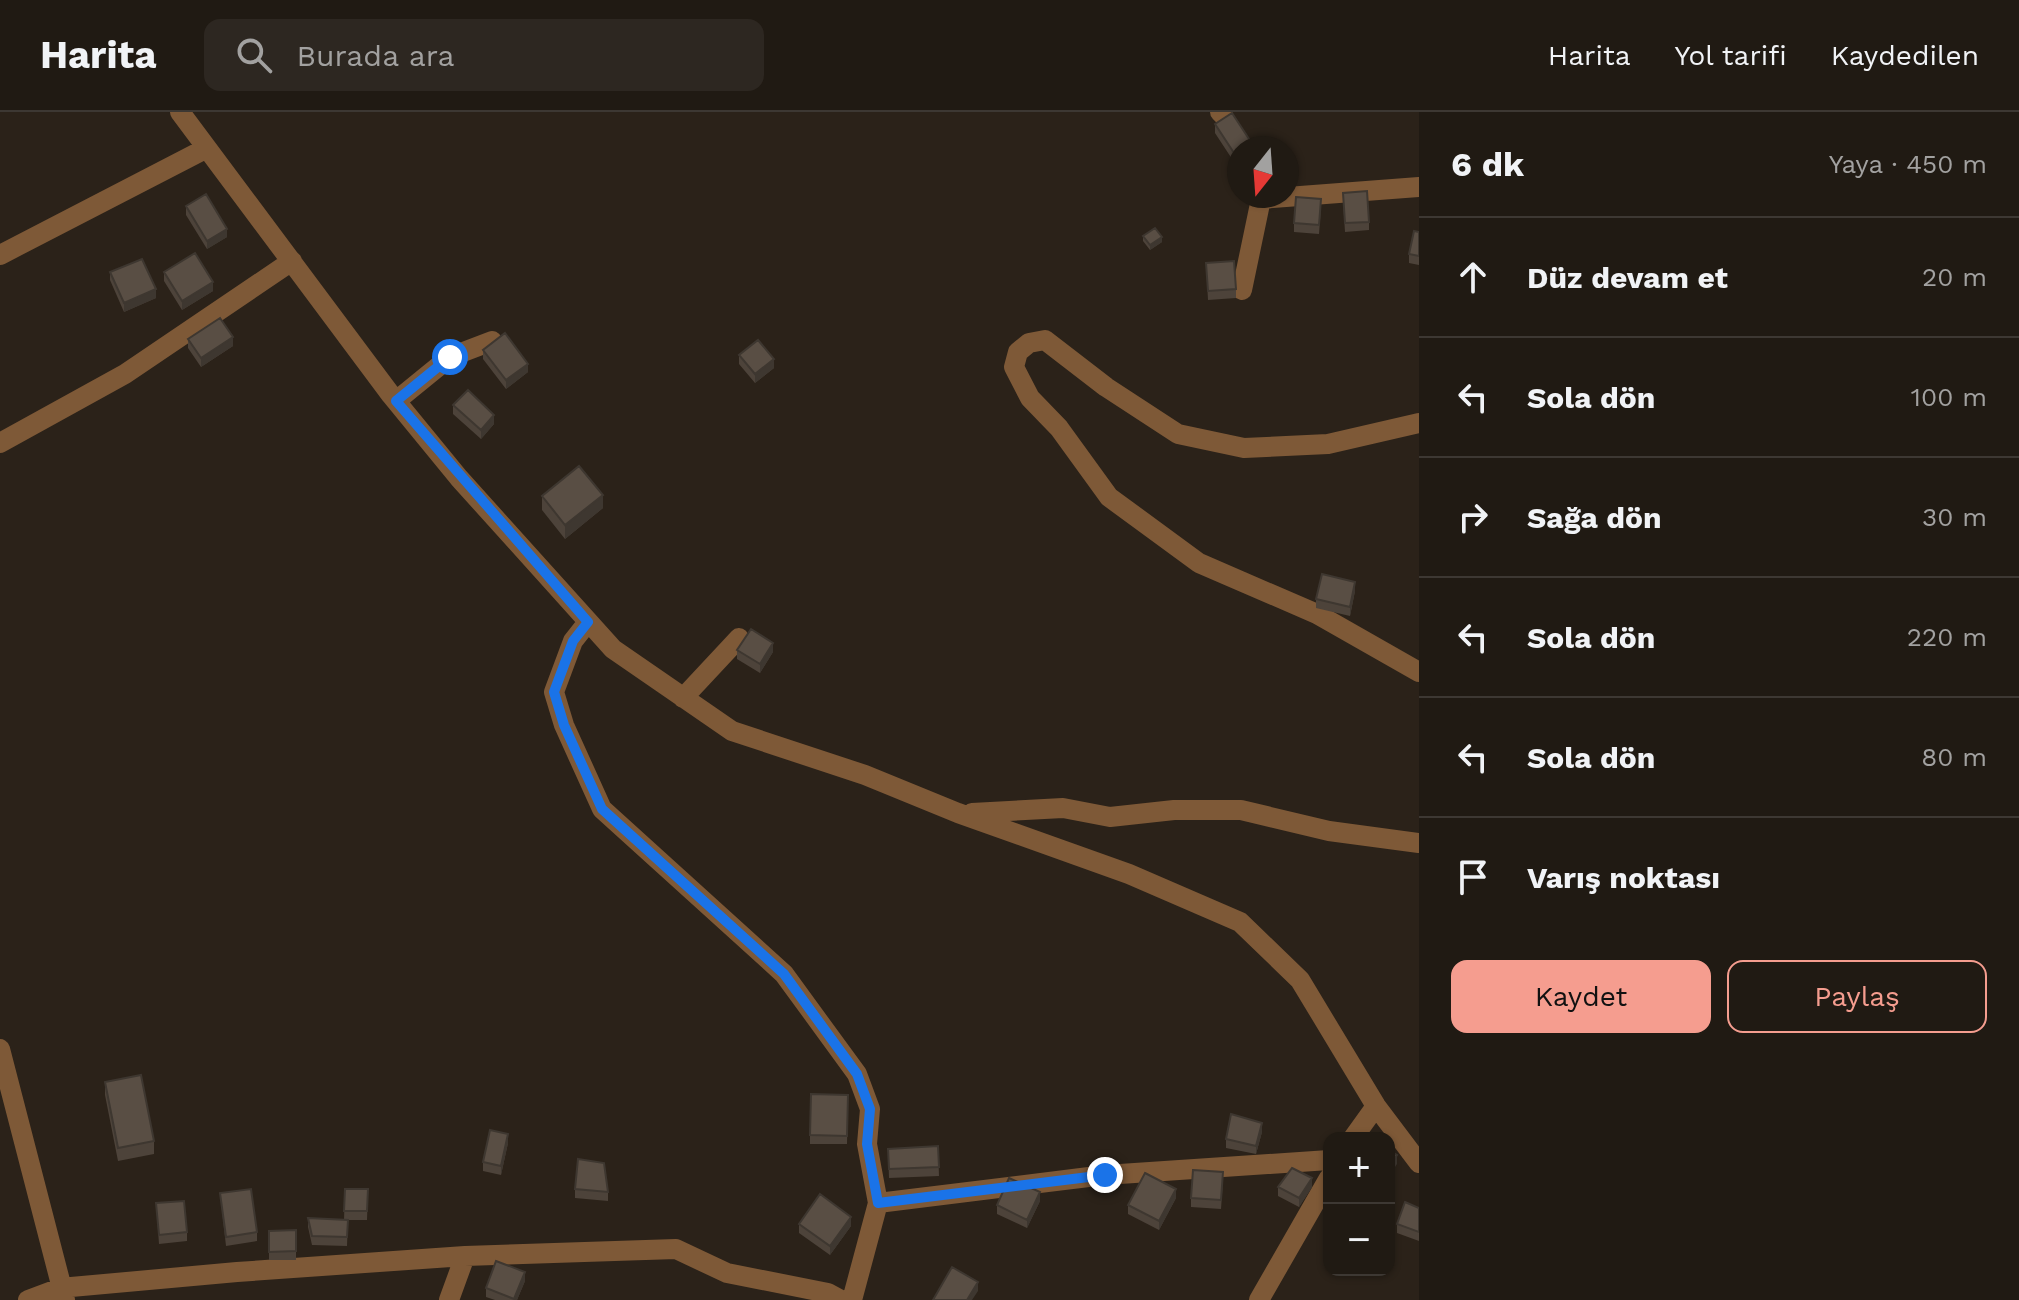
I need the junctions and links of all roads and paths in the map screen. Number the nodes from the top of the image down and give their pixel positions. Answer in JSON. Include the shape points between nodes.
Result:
{"nodes":[{"id":1,"x":180,"y":112,"type":"edge"},
{"id":2,"x":207,"y":148,"type":"junction"},
{"id":3,"x":1419,"y":187,"type":"edge"},
{"id":4,"x":0,"y":255,"type":"edge"},
{"id":5,"x":292,"y":261,"type":"junction"},
{"id":6,"x":1242,"y":290,"type":"dead end"},
{"id":7,"x":492,"y":341,"type":"edge"},
{"id":8,"x":396,"y":401,"type":"junction"},
{"id":9,"x":1419,"y":423,"type":"edge"},
{"id":10,"x":0,"y":443,"type":"edge"},
{"id":11,"x":588,"y":622,"type":"junction"},
{"id":12,"x":739,"y":638,"type":"dead end"},
{"id":13,"x":1419,"y":672,"type":"edge"},
{"id":14,"x":683,"y":698,"type":"junction"},
{"id":15,"x":958,"y":813,"type":"junction"},
{"id":16,"x":1419,"y":843,"type":"edge"},
{"id":17,"x":0,"y":1049,"type":"edge"},
{"id":18,"x":1376,"y":1106,"type":"junction"},
{"id":19,"x":1357,"y":1132,"type":"edge"},
{"id":20,"x":1323,"y":1160,"type":"edge"},
{"id":21,"x":1419,"y":1163,"type":"edge"},
{"id":22,"x":1323,"y":1188,"type":"edge"},
{"id":23,"x":878,"y":1203,"type":"junction"},
{"id":24,"x":465,"y":1256,"type":"junction"},
{"id":25,"x":62,"y":1294,"type":"edge"},
{"id":26,"x":831,"y":1298,"type":"edge"},
{"id":27,"x":28,"y":1300,"type":"edge"},
{"id":28,"x":449,"y":1300,"type":"edge"},
{"id":29,"x":852,"y":1300,"type":"edge"},
{"id":30,"x":1259,"y":1300,"type":"edge"}],
"edges":[{"from":1,"to":2,"type":"street"},
{"from":2,"to":4,"type":"street"},
{"from":2,"to":5,"type":"street"},
{"from":3,"to":6,"type":"street","via":[[1261,199]]},
{"from":5,"to":8,"type":"street"},
{"from":5,"to":10,"type":"street","via":[[125,374]]},
{"from":7,"to":8,"type":"street","via":[[450,357]]},
{"from":8,"to":11,"type":"street"},
{"from":9,"to":13,"type":"street","via":[[1328,444],[1244,448],[1178,434],[1045,340],[1018,352],[1014,367],[1030,398],[1109,497],[1199,563],[1317,614]]},
{"from":11,"to":14,"type":"street","via":[[613,649]]},
{"from":11,"to":23,"type":"street","via":[[573,641],[554,692],[602,809],[784,974],[857,1074],[870,1109],[867,1144]]},
{"from":12,"to":14,"type":"street"},
{"from":14,"to":15,"type":"street","via":[[732,731],[865,775]]},
{"from":15,"to":16,"type":"street","via":[[1063,808],[1110,817],[1241,810],[1329,831]]},
{"from":15,"to":18,"type":"street","via":[[1129,874],[1240,922],[1300,980]]},
{"from":17,"to":25,"type":"street"},
{"from":18,"to":19,"type":"street"},
{"from":18,"to":21,"type":"street"},
{"from":20,"to":23,"type":"street","via":[[1105,1175]]},
{"from":22,"to":30,"type":"street"},
{"from":23,"to":29,"type":"street"},
{"from":24,"to":25,"type":"street"},
{"from":24,"to":26,"type":"street","via":[[676,1249],[727,1273]]},
{"from":24,"to":28,"type":"street"},
{"from":25,"to":27,"type":"street"}]}
